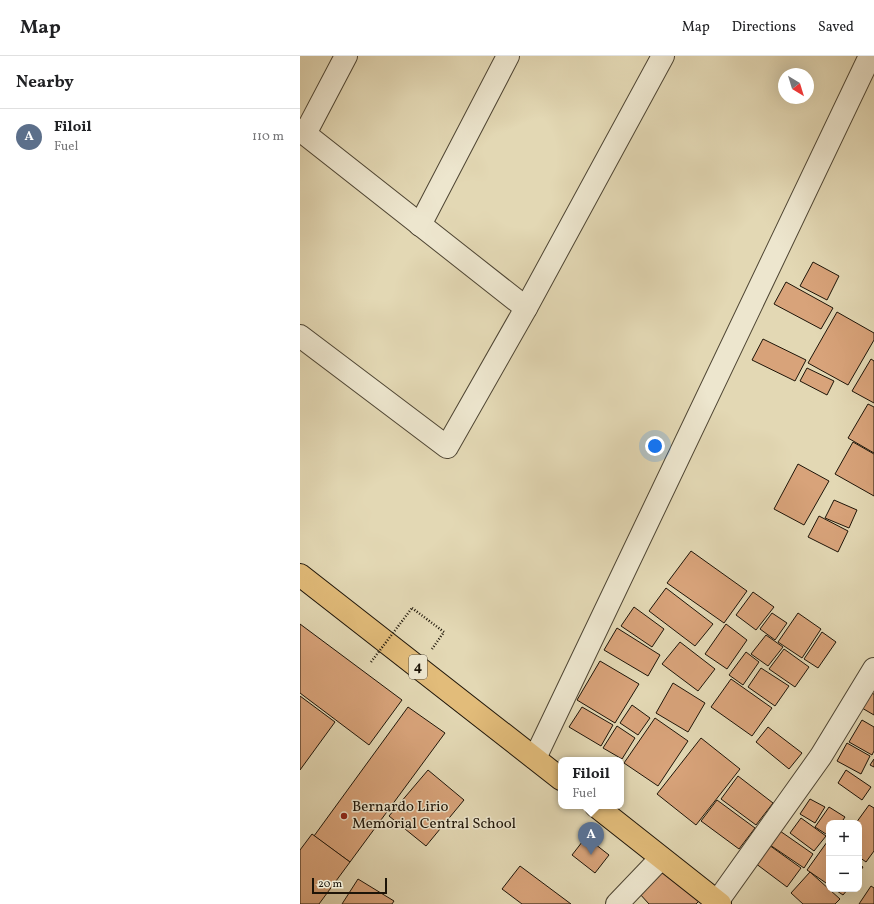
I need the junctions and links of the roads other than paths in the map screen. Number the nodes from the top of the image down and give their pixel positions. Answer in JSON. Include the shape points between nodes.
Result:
{"nodes":[{"id":1,"x":346,"y":56,"type":"edge"},
{"id":2,"x":508,"y":56,"type":"edge"},
{"id":3,"x":663,"y":56,"type":"edge"},
{"id":4,"x":870,"y":56,"type":"edge"},
{"id":5,"x":302,"y":132,"type":"edge"},
{"id":6,"x":420,"y":225,"type":"junction"},
{"id":7,"x":526,"y":308,"type":"junction"},
{"id":8,"x":300,"y":336,"type":"edge"},
{"id":9,"x":300,"y":575,"type":"edge"},
{"id":10,"x":874,"y":669,"type":"edge"},
{"id":11,"x":535,"y":758,"type":"junction"},
{"id":12,"x":558,"y":777,"type":"edge"},
{"id":13,"x":600,"y":809,"type":"edge"},
{"id":14,"x":661,"y":858,"type":"junction"},
{"id":15,"x":719,"y":903,"type":"edge"},
{"id":16,"x":617,"y":904,"type":"edge"}],
"edges":[{"from":1,"to":5,"type":"street"},
{"from":2,"to":6,"type":"street"},
{"from":3,"to":7,"type":"street"},
{"from":4,"to":11,"type":"street"},
{"from":5,"to":6,"type":"street"},
{"from":6,"to":7,"type":"street"},
{"from":7,"to":8,"type":"street","via":[[447,447]]},
{"from":9,"to":11,"type":"highway","number":"4"},
{"from":10,"to":15,"type":"street","via":[[821,756]]},
{"from":11,"to":12,"type":"highway","number":"4"},
{"from":13,"to":14,"type":"highway"},
{"from":14,"to":15,"type":"highway"},
{"from":14,"to":16,"type":"street"}]}
